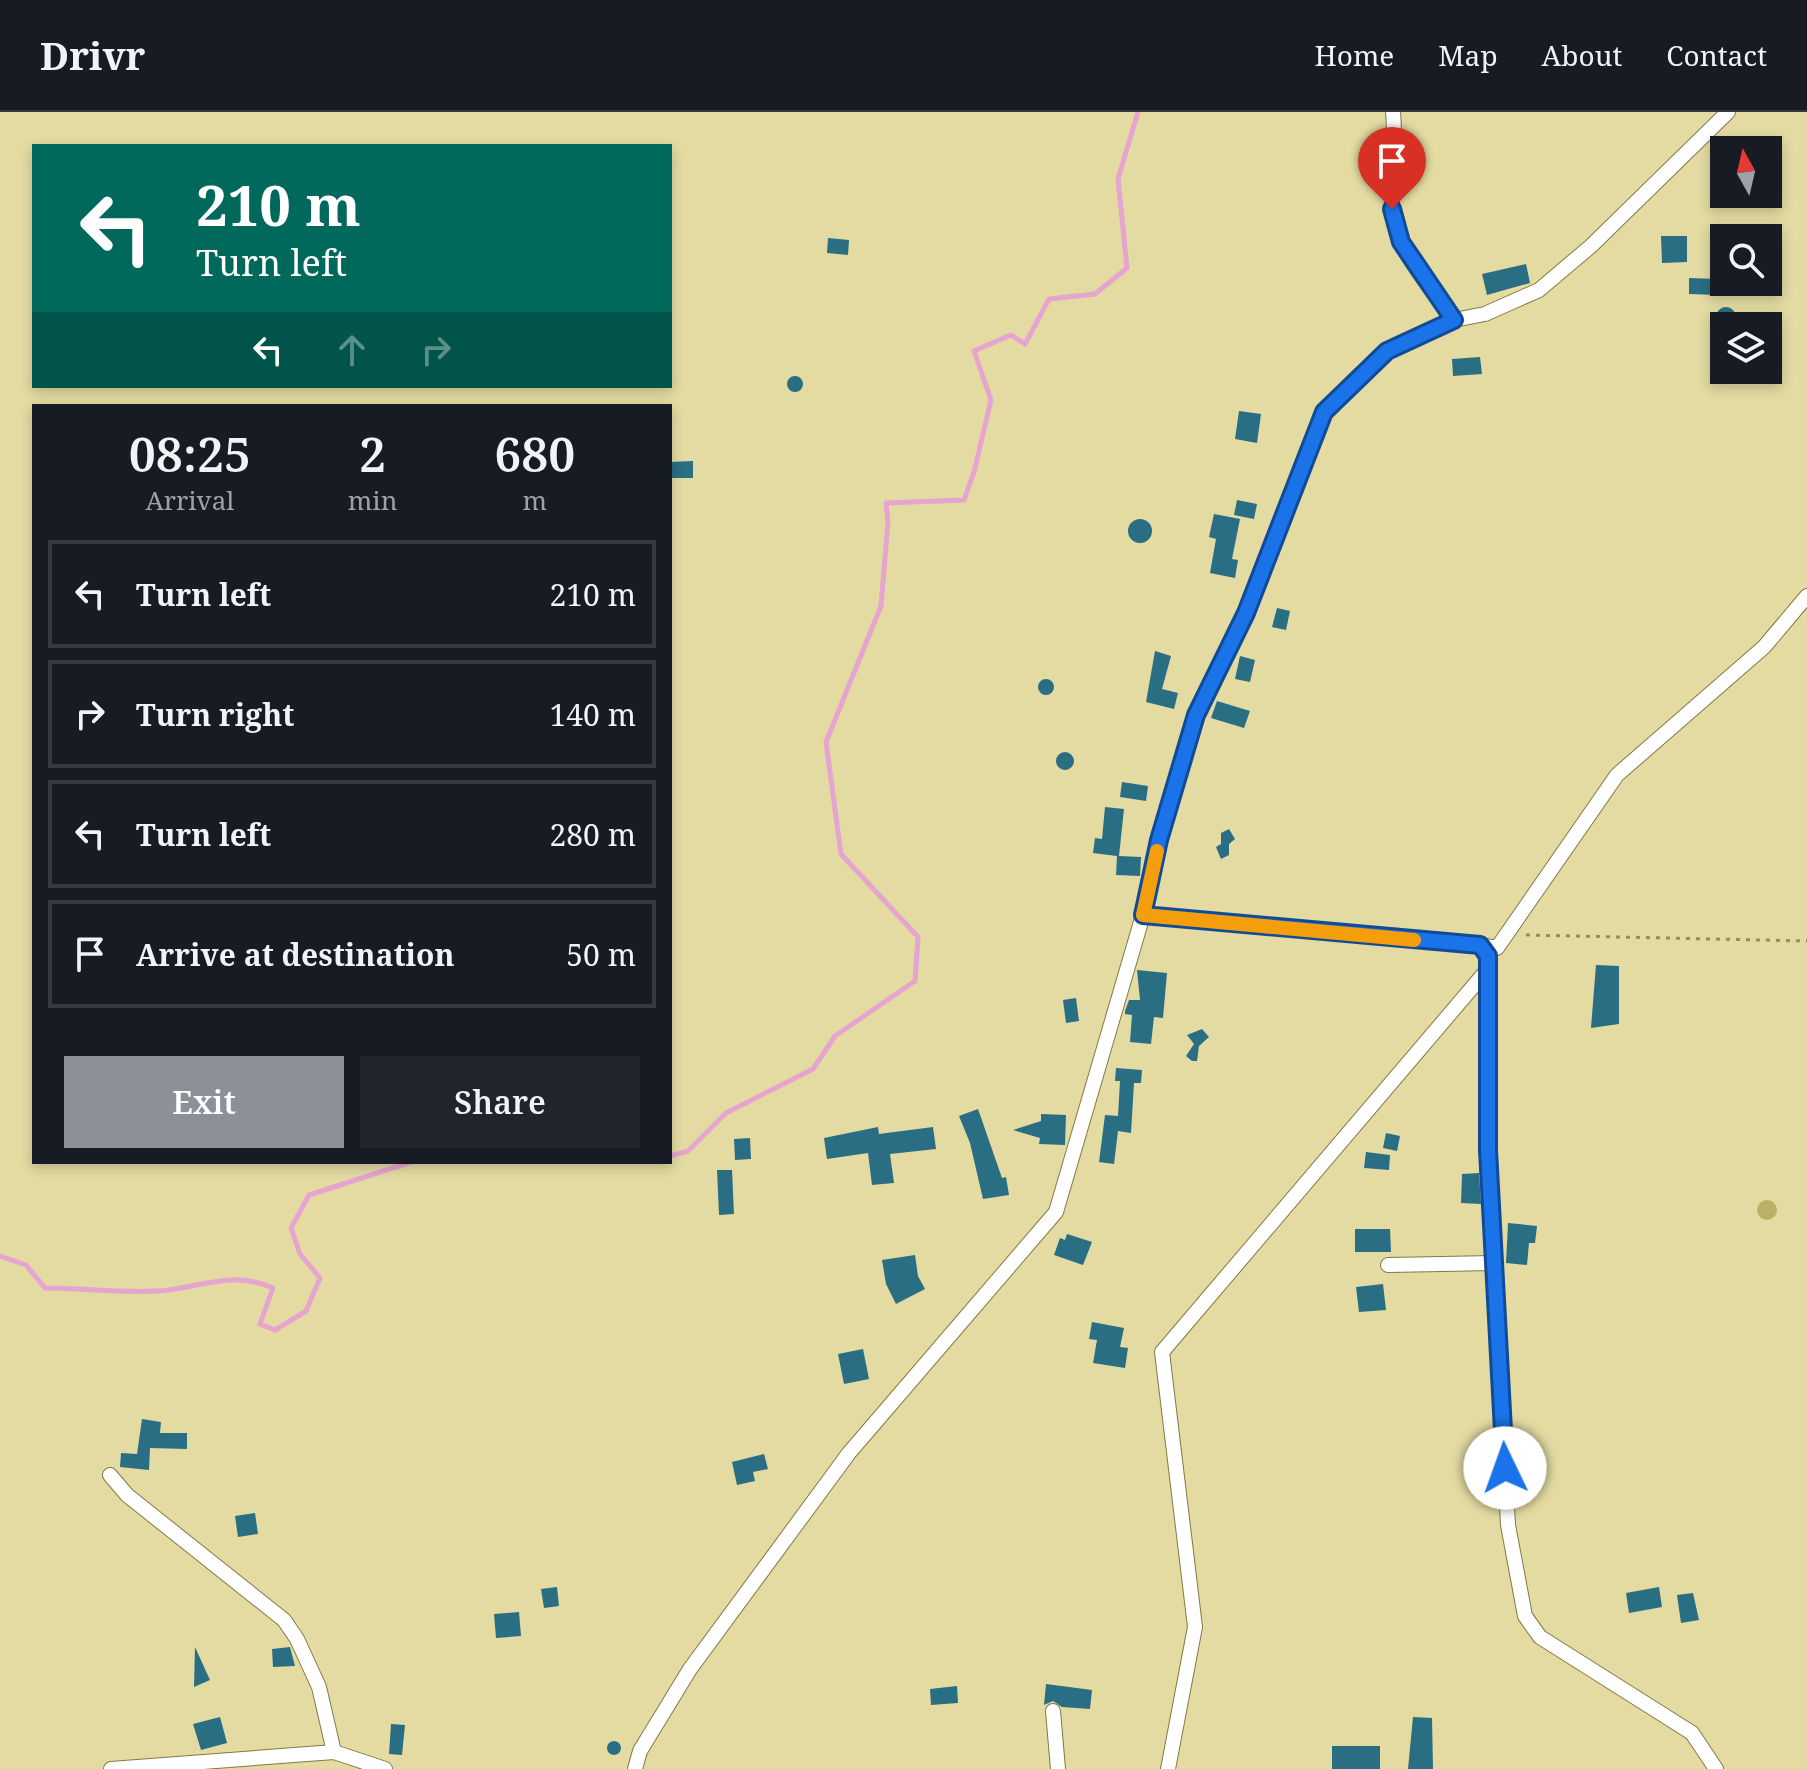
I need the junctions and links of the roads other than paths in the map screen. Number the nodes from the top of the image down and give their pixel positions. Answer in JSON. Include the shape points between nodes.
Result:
{"nodes":[{"id":1,"x":1393,"y":112,"type":"edge"},
{"id":2,"x":1728,"y":112,"type":"edge"},
{"id":3,"x":1454,"y":320,"type":"junction"},
{"id":4,"x":1807,"y":596,"type":"edge"},
{"id":5,"x":1143,"y":915,"type":"junction"},
{"id":6,"x":1480,"y":945,"type":"junction"},
{"id":7,"x":1488,"y":969,"type":"junction"},
{"id":8,"x":1495,"y":1263,"type":"junction"},
{"id":9,"x":1388,"y":1265,"type":"dead end"},
{"id":10,"x":110,"y":1475,"type":"dead end"},
{"id":11,"x":1053,"y":1711,"type":"dead end"},
{"id":12,"x":334,"y":1752,"type":"junction"},
{"id":13,"x":111,"y":1769,"type":"edge"},
{"id":14,"x":385,"y":1769,"type":"edge"},
{"id":15,"x":635,"y":1769,"type":"edge"},
{"id":16,"x":1058,"y":1769,"type":"edge"},
{"id":17,"x":1168,"y":1769,"type":"edge"},
{"id":18,"x":1716,"y":1769,"type":"edge"}],
"edges":[{"from":1,"to":3,"type":"street","via":[[1392,209],[1401,242]]},
{"from":2,"to":3,"type":"street","via":[[1539,290],[1485,314]]},
{"from":3,"to":5,"type":"street","via":[[1387,351],[1324,412],[1246,613],[1196,715]]},
{"from":4,"to":6,"type":"street","via":[[1764,647],[1617,775],[1497,948]]},
{"from":5,"to":6,"type":"street"},
{"from":5,"to":15,"type":"street","via":[[1056,1212],[849,1453],[690,1669],[640,1751]]},
{"from":6,"to":7,"type":"street","via":[[1488,956]]},
{"from":7,"to":8,"type":"street","via":[[1488,1150]]},
{"from":7,"to":17,"type":"street","via":[[1162,1352],[1195,1627]]},
{"from":8,"to":9,"type":"street"},
{"from":8,"to":18,"type":"street","via":[[1508,1525],[1525,1616],[1540,1637],[1692,1733]]},
{"from":10,"to":12,"type":"street","via":[[127,1495],[284,1620],[319,1687]]},
{"from":11,"to":16,"type":"street"},
{"from":12,"to":13,"type":"street"},
{"from":12,"to":14,"type":"street"}]}
